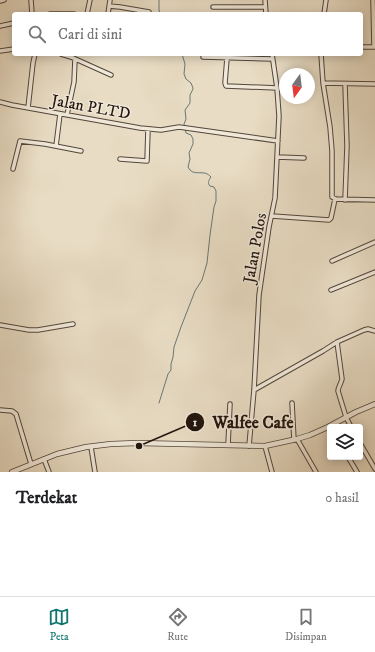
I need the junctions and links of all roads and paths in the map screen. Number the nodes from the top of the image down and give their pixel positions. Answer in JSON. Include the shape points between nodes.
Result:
{"nodes":[{"id":1,"x":4,"y":0,"type":"edge"},
{"id":2,"x":31,"y":0,"type":"edge"},
{"id":3,"x":90,"y":0,"type":"edge"},
{"id":4,"x":110,"y":0,"type":"edge"},
{"id":5,"x":265,"y":0,"type":"edge"},
{"id":6,"x":326,"y":0,"type":"edge"},
{"id":7,"x":373,"y":0,"type":"edge"},
{"id":8,"x":0,"y":1,"type":"edge"},
{"id":9,"x":110,"y":6,"type":"junction"},
{"id":10,"x":213,"y":7,"type":"dead end"},
{"id":11,"x":265,"y":7,"type":"junction"},
{"id":12,"x":374,"y":10,"type":"edge"},
{"id":13,"x":32,"y":12,"type":"edge"},
{"id":14,"x":87,"y":12,"type":"edge"},
{"id":15,"x":108,"y":12,"type":"edge"},
{"id":16,"x":149,"y":12,"type":"dead end"},
{"id":17,"x":266,"y":12,"type":"edge"},
{"id":18,"x":324,"y":12,"type":"edge"},
{"id":19,"x":12,"y":23,"type":"edge"},
{"id":20,"x":0,"y":26,"type":"edge"},
{"id":21,"x":363,"y":47,"type":"edge"},
{"id":22,"x":375,"y":47,"type":"edge"},
{"id":23,"x":12,"y":50,"type":"edge"},
{"id":24,"x":0,"y":51,"type":"edge"},
{"id":25,"x":35,"y":56,"type":"edge"},
{"id":26,"x":72,"y":56,"type":"edge"},
{"id":27,"x":320,"y":56,"type":"edge"},
{"id":28,"x":203,"y":57,"type":"dead end"},
{"id":29,"x":227,"y":58,"type":"junction"},
{"id":30,"x":75,"y":59,"type":"junction"},
{"id":31,"x":272,"y":59,"type":"joint"},
{"id":32,"x":111,"y":75,"type":"dead end"},
{"id":33,"x":323,"y":83,"type":"junction"},
{"id":34,"x":344,"y":84,"type":"junction"},
{"id":35,"x":375,"y":84,"type":"edge"},
{"id":36,"x":277,"y":88,"type":"junction"},
{"id":37,"x":0,"y":102,"type":"edge"},
{"id":38,"x":28,"y":108,"type":"junction"},
{"id":39,"x":60,"y":114,"type":"junction"},
{"id":40,"x":67,"y":115,"type":"junction"},
{"id":41,"x":148,"y":129,"type":"junction"},
{"id":42,"x":278,"y":141,"type":"junction"},
{"id":43,"x":56,"y":146,"type":"junction"},
{"id":44,"x":81,"y":151,"type":"dead end"},
{"id":45,"x":277,"y":157,"type":"junction"},
{"id":46,"x":304,"y":158,"type":"dead end"},
{"id":47,"x":120,"y":159,"type":"dead end"},
{"id":48,"x":13,"y":169,"type":"dead end"},
{"id":49,"x":335,"y":199,"type":"junction"},
{"id":50,"x":345,"y":200,"type":"junction"},
{"id":51,"x":375,"y":200,"type":"edge"},
{"id":52,"x":272,"y":216,"type":"junction"},
{"id":53,"x":375,"y":242,"type":"edge"},
{"id":54,"x":332,"y":261,"type":"dead end"},
{"id":55,"x":375,"y":272,"type":"edge"},
{"id":56,"x":331,"y":290,"type":"dead end"},
{"id":57,"x":73,"y":324,"type":"dead end"},
{"id":58,"x":0,"y":325,"type":"edge"},
{"id":59,"x":375,"y":331,"type":"edge"},
{"id":60,"x":337,"y":342,"type":"junction"},
{"id":61,"x":254,"y":390,"type":"junction"},
{"id":62,"x":230,"y":404,"type":"dead end"},
{"id":63,"x":292,"y":404,"type":"dead end"},
{"id":64,"x":375,"y":404,"type":"edge"},
{"id":65,"x":0,"y":410,"type":"edge"},
{"id":66,"x":346,"y":417,"type":"junction"},
{"id":67,"x":335,"y":424,"type":"edge"},
{"id":68,"x":350,"y":424,"type":"edge"},
{"id":69,"x":327,"y":429,"type":"edge"},
{"id":70,"x":296,"y":440,"type":"junction"},
{"id":71,"x":228,"y":445,"type":"junction"},
{"id":72,"x":249,"y":446,"type":"junction"},
{"id":73,"x":265,"y":446,"type":"junction"},
{"id":74,"x":91,"y":447,"type":"junction"},
{"id":75,"x":363,"y":448,"type":"edge"},
{"id":76,"x":44,"y":459,"type":"junction"},
{"id":77,"x":350,"y":460,"type":"edge"},
{"id":78,"x":31,"y":464,"type":"junction"},
{"id":79,"x":375,"y":469,"type":"edge"},
{"id":80,"x":12,"y":472,"type":"edge"},
{"id":81,"x":49,"y":472,"type":"edge"},
{"id":82,"x":95,"y":472,"type":"edge"},
{"id":83,"x":272,"y":472,"type":"edge"},
{"id":84,"x":316,"y":472,"type":"edge"},
{"id":85,"x":357,"y":472,"type":"edge"}],
"edges":[{"from":1,"to":8,"type":"street"},
{"from":2,"to":13,"type":"street"},
{"from":3,"to":14,"type":"street"},
{"from":4,"to":9,"type":"street"},
{"from":5,"to":11,"type":"street"},
{"from":6,"to":18,"type":"street"},
{"from":7,"to":12,"type":"street"},
{"from":9,"to":15,"type":"street"},
{"from":9,"to":16,"type":"street"},
{"from":10,"to":11,"type":"street"},
{"from":11,"to":17,"type":"street"},
{"from":12,"to":22,"type":"street"},
{"from":19,"to":20,"type":"street"},
{"from":21,"to":22,"type":"street"},
{"from":23,"to":24,"type":"street"},
{"from":25,"to":38,"type":"street"},
{"from":26,"to":30,"type":"street"},
{"from":27,"to":33,"type":"street"},
{"from":28,"to":29,"type":"street"},
{"from":29,"to":31,"type":"street"},
{"from":29,"to":36,"type":"street","via":[[226,86]]},
{"from":30,"to":32,"type":"street"},
{"from":30,"to":40,"type":"street","via":[[74,82]]},
{"from":31,"to":36,"type":"street","name":"Jalan Polos"},
{"from":33,"to":34,"type":"street"},
{"from":33,"to":49,"type":"street","via":[[332,151],[332,196]]},
{"from":34,"to":35,"type":"street"},
{"from":34,"to":50,"type":"street","via":[[347,146]]},
{"from":36,"to":42,"type":"street","name":"Jalan Polos"},
{"from":37,"to":38,"type":"street","name":"Jalan PLTD"},
{"from":38,"to":39,"type":"street","name":"Jalan PLTD"},
{"from":39,"to":40,"type":"street","name":"Jalan PLTD"},
{"from":39,"to":43,"type":"street"},
{"from":40,"to":41,"type":"street","name":"Jalan PLTD"},
{"from":41,"to":42,"type":"street","name":"Jalan PLTD","via":[[179,127]]},
{"from":41,"to":47,"type":"street","via":[[147,161]]},
{"from":42,"to":45,"type":"street","name":"Jalan Polos"},
{"from":43,"to":44,"type":"street"},
{"from":43,"to":48,"type":"street","via":[[20,141]]},
{"from":45,"to":46,"type":"street"},
{"from":45,"to":52,"type":"street","name":"Jalan Polos","via":[[276,198]]},
{"from":49,"to":50,"type":"street"},
{"from":49,"to":52,"type":"street","via":[[329,220]]},
{"from":50,"to":51,"type":"street"},
{"from":52,"to":61,"type":"street","name":"Jalan Polos","via":[[259,295]]},
{"from":53,"to":54,"type":"street"},
{"from":55,"to":56,"type":"street"},
{"from":57,"to":58,"type":"street","via":[[38,330]]},
{"from":59,"to":60,"type":"street","via":[[364,330]]},
{"from":60,"to":61,"type":"street"},
{"from":60,"to":66,"type":"street","via":[[342,379],[338,389]]},
{"from":61,"to":72,"type":"street","name":"Jalan Polos"},
{"from":62,"to":71,"type":"street"},
{"from":63,"to":70,"type":"street"},
{"from":64,"to":66,"type":"street"},
{"from":65,"to":78,"type":"street","via":[[14,412]]},
{"from":66,"to":67,"type":"street"},
{"from":66,"to":68,"type":"street"},
{"from":69,"to":70,"type":"street"},
{"from":70,"to":73,"type":"street"},
{"from":70,"to":84,"type":"street"},
{"from":71,"to":72,"type":"street"},
{"from":71,"to":74,"type":"street","via":[[137,443]]},
{"from":72,"to":73,"type":"street"},
{"from":73,"to":83,"type":"street"},
{"from":74,"to":76,"type":"street"},
{"from":74,"to":82,"type":"street"},
{"from":75,"to":79,"type":"street"},
{"from":76,"to":78,"type":"street"},
{"from":76,"to":81,"type":"street"},
{"from":77,"to":85,"type":"street"},
{"from":78,"to":80,"type":"street"}]}
